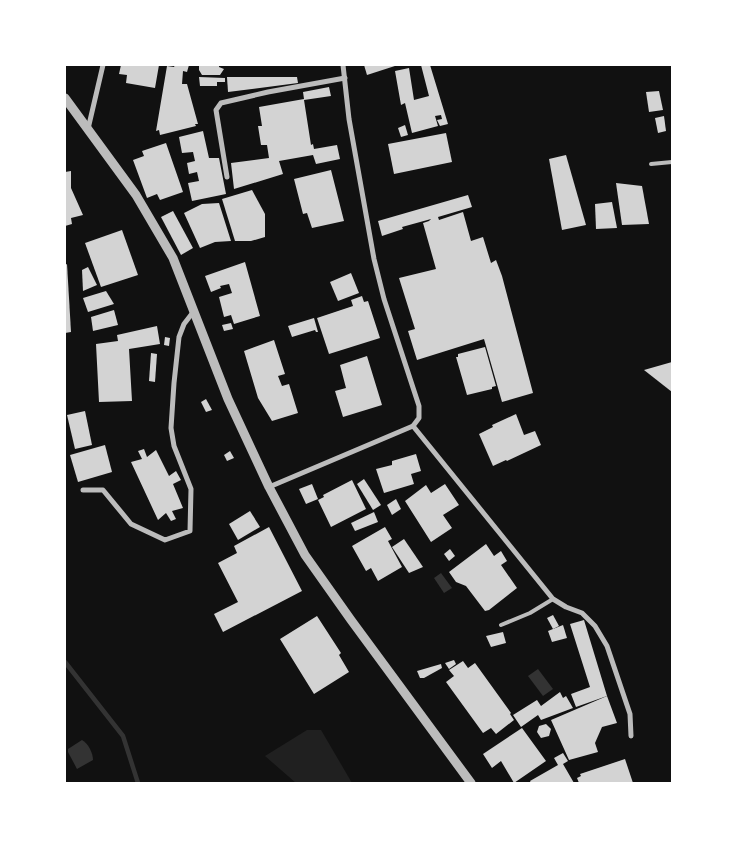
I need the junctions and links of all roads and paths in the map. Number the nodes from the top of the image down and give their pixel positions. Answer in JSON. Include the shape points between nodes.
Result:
{"nodes":[{"id":1,"x":103,"y":65,"type":"edge"},
{"id":2,"x":344,"y":65,"type":"edge"},
{"id":3,"x":345,"y":78,"type":"junction"},
{"id":4,"x":65,"y":98,"type":"edge"},
{"id":5,"x":88,"y":129,"type":"junction"},
{"id":6,"x":672,"y":162,"type":"edge"},
{"id":7,"x":651,"y":164,"type":"dead end"},
{"id":8,"x":227,"y":178,"type":"dead end"},
{"id":9,"x":194,"y":310,"type":"junction"},
{"id":10,"x":413,"y":426,"type":"junction"},
{"id":11,"x":269,"y":487,"type":"junction"},
{"id":12,"x":83,"y":490,"type":"dead end"},
{"id":13,"x":553,"y":600,"type":"junction"},
{"id":14,"x":500,"y":625,"type":"dead end"},
{"id":15,"x":631,"y":736,"type":"dead end"},
{"id":16,"x":471,"y":783,"type":"edge"}],
"edges":[{"from":1,"to":5,"type":"street"},
{"from":2,"to":3,"type":"street"},
{"from":3,"to":8,"type":"street","via":[[221,103],[216,110]]},
{"from":3,"to":10,"type":"street","via":[[349,119],[374,258],[419,406],[419,418]]},
{"from":4,"to":5,"type":"street"},
{"from":5,"to":9,"type":"street","via":[[136,195],[173,258]]},
{"from":6,"to":7,"type":"lane"},
{"from":9,"to":11,"type":"street","via":[[228,399]]},
{"from":9,"to":12,"type":"street","via":[[179,337],[171,428],[174,446],[191,490],[190,530],[165,540],[131,524],[103,490]]},
{"from":10,"to":11,"type":"street"},
{"from":10,"to":13,"type":"street"},
{"from":11,"to":16,"type":"street","via":[[305,554],[350,620]]},
{"from":13,"to":14,"type":"lane"},
{"from":13,"to":15,"type":"street","via":[[582,613],[596,626],[607,646],[630,714]]}]}
